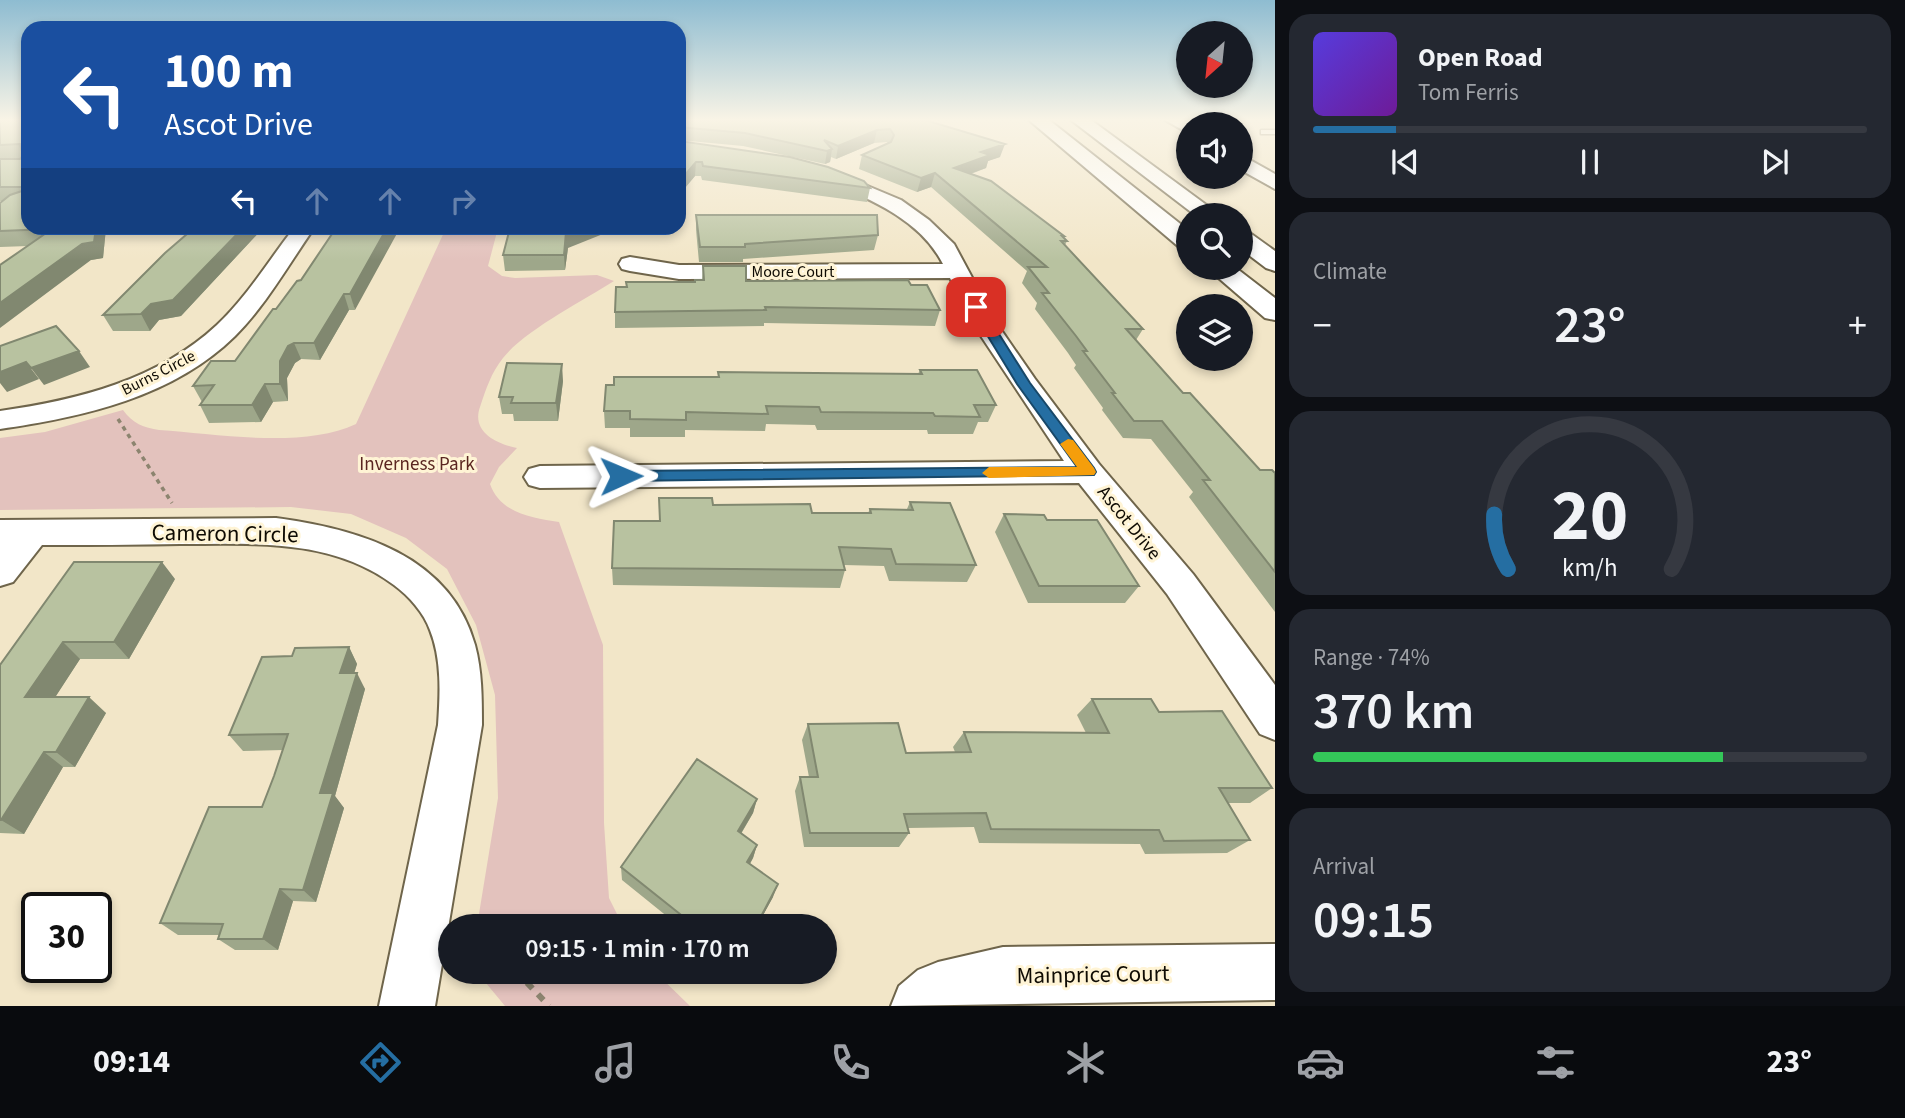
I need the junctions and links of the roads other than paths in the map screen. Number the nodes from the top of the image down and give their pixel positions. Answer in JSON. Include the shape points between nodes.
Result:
{"nodes":[{"id":1,"x":1096,"y":167,"type":"edge"},
{"id":2,"x":1144,"y":167,"type":"edge"},
{"id":3,"x":826,"y":169,"type":"edge"},
{"id":4,"x":1253,"y":169,"type":"edge"},
{"id":5,"x":1275,"y":183,"type":"edge"},
{"id":6,"x":1193,"y":203,"type":"edge"},
{"id":7,"x":1176,"y":232,"type":"edge"},
{"id":8,"x":299,"y":235,"type":"edge"},
{"id":9,"x":1253,"y":247,"type":"edge"},
{"id":10,"x":1275,"y":263,"type":"edge"},
{"id":11,"x":630,"y":264,"type":"dead end"},
{"id":12,"x":958,"y":271,"type":"junction"},
{"id":13,"x":1235,"y":280,"type":"edge"},
{"id":14,"x":1275,"y":312,"type":"edge"},
{"id":15,"x":0,"y":420,"type":"edge"},
{"id":16,"x":1088,"y":472,"type":"junction"},
{"id":17,"x":540,"y":477,"type":"dead end"},
{"id":18,"x":16,"y":533,"type":"edge"},
{"id":19,"x":0,"y":572,"type":"edge"},
{"id":20,"x":1275,"y":720,"type":"edge"},
{"id":21,"x":1275,"y":972,"type":"edge"},
{"id":22,"x":407,"y":1006,"type":"edge"},
{"id":23,"x":919,"y":1006,"type":"edge"}],
"edges":[{"from":1,"to":7,"type":"main road"},
{"from":2,"to":6,"type":"main road"},
{"from":3,"to":12,"type":"street","name":"Ascot Drive","via":[[915,219],[946,249]]},
{"from":4,"to":5,"type":"main road"},
{"from":8,"to":15,"type":"street","name":"Burns Circle","via":[[235,319],[212,342],[175,367],[107,397]]},
{"from":9,"to":10,"type":"main road"},
{"from":11,"to":12,"type":"street","name":"Moore Court","via":[[679,272]]},
{"from":12,"to":16,"type":"street","name":"Ascot Drive","via":[[985,324]]},
{"from":13,"to":14,"type":"main road"},
{"from":16,"to":17,"type":"street"},
{"from":16,"to":20,"type":"street","name":"Ascot Drive","via":[[1180,584]]},
{"from":18,"to":19,"type":"street"},
{"from":18,"to":22,"type":"street","name":"Cameron Circle","via":[[276,531],[321,536],[363,548],[425,592],[446,620],[456,653],[460,725]]},
{"from":21,"to":23,"type":"street","name":"Mainprice Court","via":[[1003,975],[938,990]]}]}
